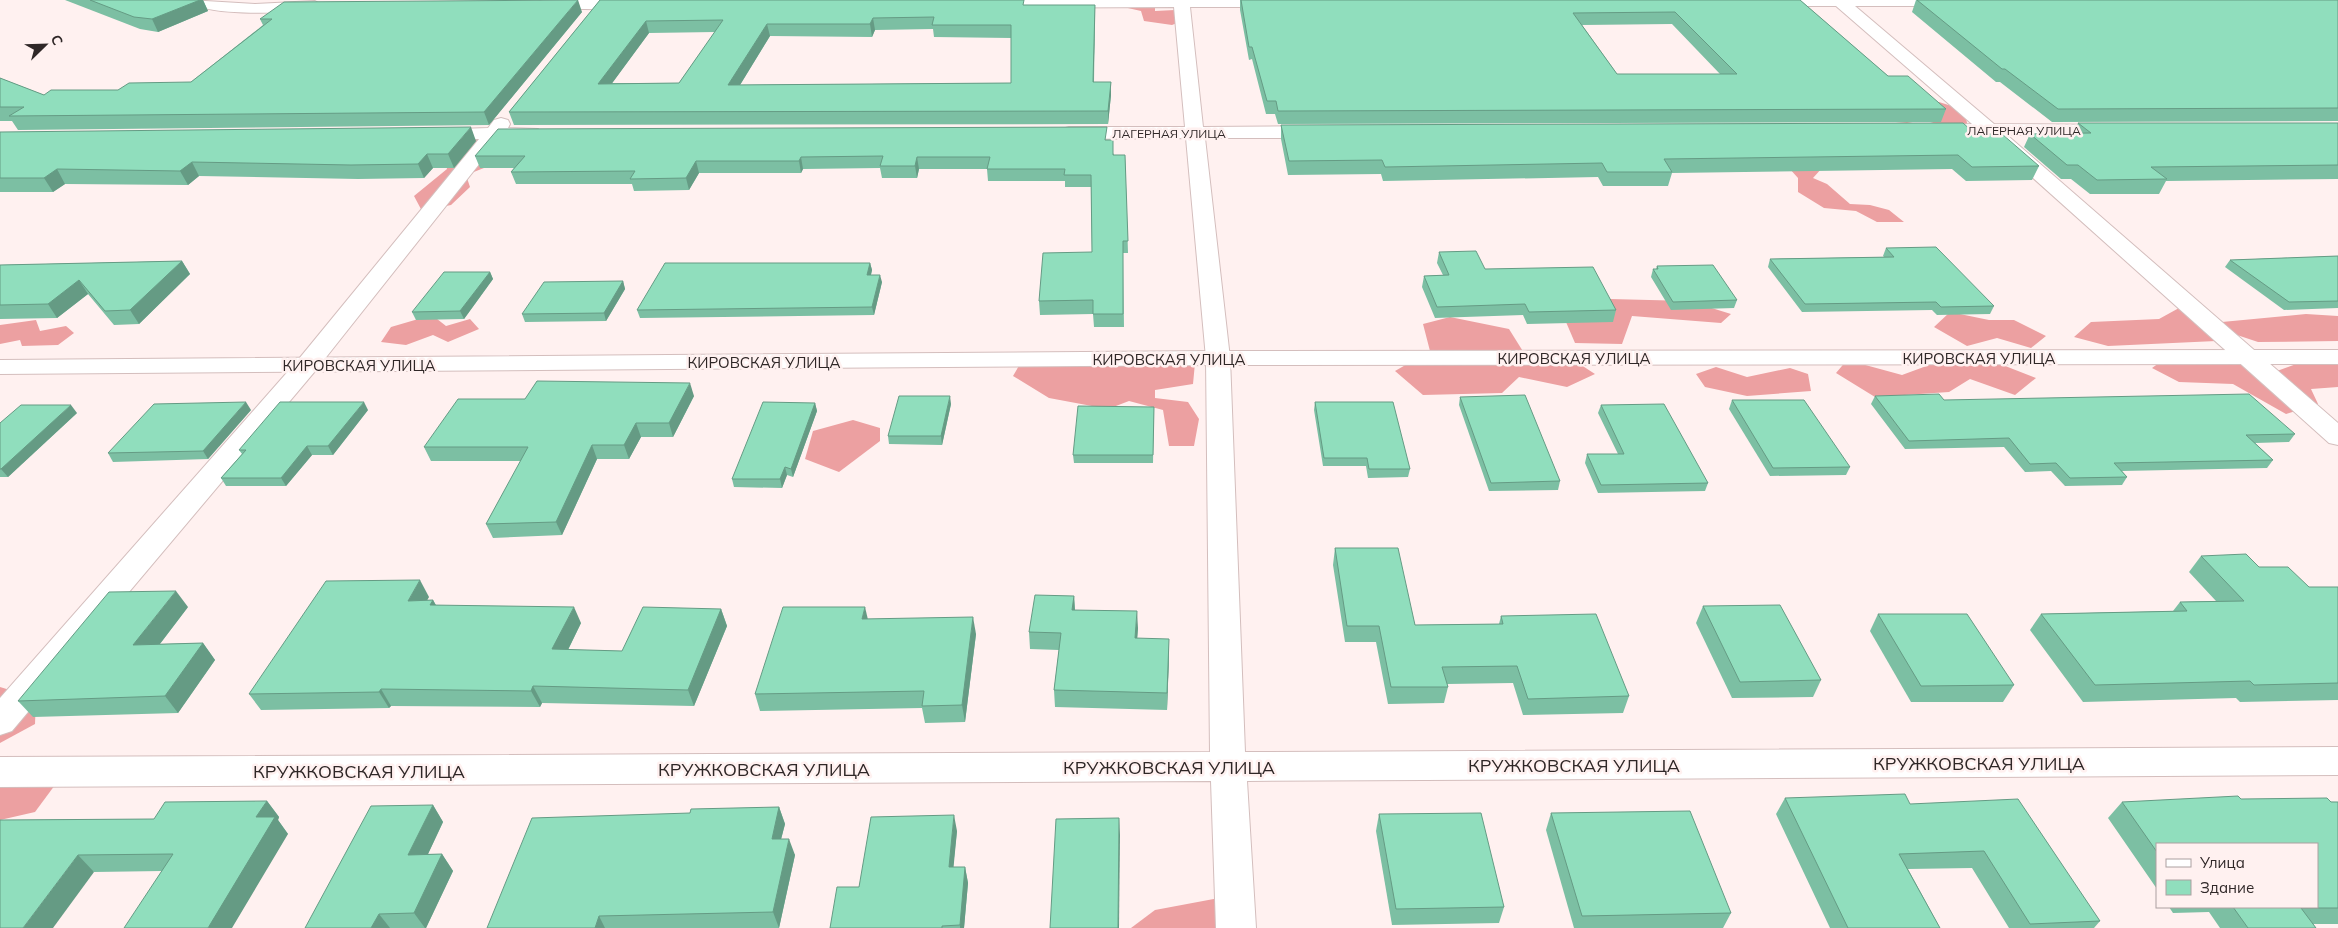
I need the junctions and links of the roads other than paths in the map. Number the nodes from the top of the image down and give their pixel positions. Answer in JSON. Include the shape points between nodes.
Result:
{"nodes":[{"id":1,"x":197,"y":0,"type":"edge"},
{"id":2,"x":1840,"y":0,"type":"edge"},
{"id":3,"x":1181,"y":1,"type":"edge"},
{"id":4,"x":1750,"y":1,"type":"edge"},
{"id":5,"x":1969,"y":1,"type":"edge"},
{"id":6,"x":1291,"y":2,"type":"edge"},
{"id":7,"x":974,"y":4,"type":"edge"},
{"id":8,"x":599,"y":5,"type":"junction"},
{"id":9,"x":648,"y":5,"type":"edge"},
{"id":10,"x":334,"y":6,"type":"edge"},
{"id":11,"x":524,"y":6,"type":"edge"},
{"id":12,"x":580,"y":28,"type":"edge"},
{"id":13,"x":518,"y":103,"type":"edge"},
{"id":14,"x":2129,"y":129,"type":"edge"},
{"id":15,"x":1920,"y":130,"type":"edge"},
{"id":16,"x":1990,"y":130,"type":"junction"},
{"id":17,"x":1333,"y":132,"type":"edge"},
{"id":18,"x":494,"y":133,"type":"junction"},
{"id":19,"x":554,"y":133,"type":"edge"},
{"id":20,"x":1053,"y":133,"type":"edge"},
{"id":21,"x":1193,"y":133,"type":"junction"},
{"id":22,"x":414,"y":134,"type":"edge"},
{"id":23,"x":2250,"y":357,"type":"junction"},
{"id":24,"x":2338,"y":357,"type":"edge"},
{"id":25,"x":1218,"y":358,"type":"junction"},
{"id":26,"x":307,"y":365,"type":"junction"},
{"id":27,"x":0,"y":366,"type":"edge"},
{"id":28,"x":2338,"y":436,"type":"edge"},
{"id":29,"x":0,"y":721,"type":"edge"},
{"id":30,"x":2338,"y":761,"type":"edge"},
{"id":31,"x":1228,"y":767,"type":"junction"},
{"id":32,"x":0,"y":772,"type":"edge"},
{"id":33,"x":1236,"y":928,"type":"edge"}],
"edges":[{"from":1,"to":10,"type":"street","via":[[234,7]]},
{"from":2,"to":4,"type":"street"},
{"from":2,"to":5,"type":"street"},
{"from":2,"to":16,"type":"street"},
{"from":3,"to":6,"type":"street"},
{"from":3,"to":7,"type":"street"},
{"from":3,"to":21,"type":"street"},
{"from":8,"to":9,"type":"street"},
{"from":8,"to":11,"type":"street"},
{"from":8,"to":12,"type":"street"},
{"from":13,"to":18,"type":"street"},
{"from":14,"to":16,"type":"street","name":"ЛАГЕРНАЯ УЛИЦА"},
{"from":15,"to":16,"type":"street","name":"ЛАГЕРНАЯ УЛИЦА"},
{"from":16,"to":23,"type":"street"},
{"from":17,"to":21,"type":"street","name":"ЛАГЕРНАЯ УЛИЦА"},
{"from":18,"to":19,"type":"street"},
{"from":18,"to":22,"type":"street"},
{"from":18,"to":26,"type":"street"},
{"from":20,"to":21,"type":"street","name":"ЛАГЕРНАЯ УЛИЦА"},
{"from":21,"to":25,"type":"street"},
{"from":23,"to":24,"type":"street","name":"КИРОВСКАЯ УЛИЦА"},
{"from":23,"to":25,"type":"street","name":"КИРОВСКАЯ УЛИЦА"},
{"from":23,"to":28,"type":"street"},
{"from":25,"to":26,"type":"street","name":"КИРОВСКАЯ УЛИЦА"},
{"from":25,"to":31,"type":"street"},
{"from":26,"to":27,"type":"street","name":"КИРОВСКАЯ УЛИЦА"},
{"from":26,"to":29,"type":"street"},
{"from":30,"to":31,"type":"street","name":"КРУЖКОВСКАЯ УЛИЦА"},
{"from":31,"to":32,"type":"street","name":"КРУЖКОВСКАЯ УЛИЦА"},
{"from":31,"to":33,"type":"street"}]}
